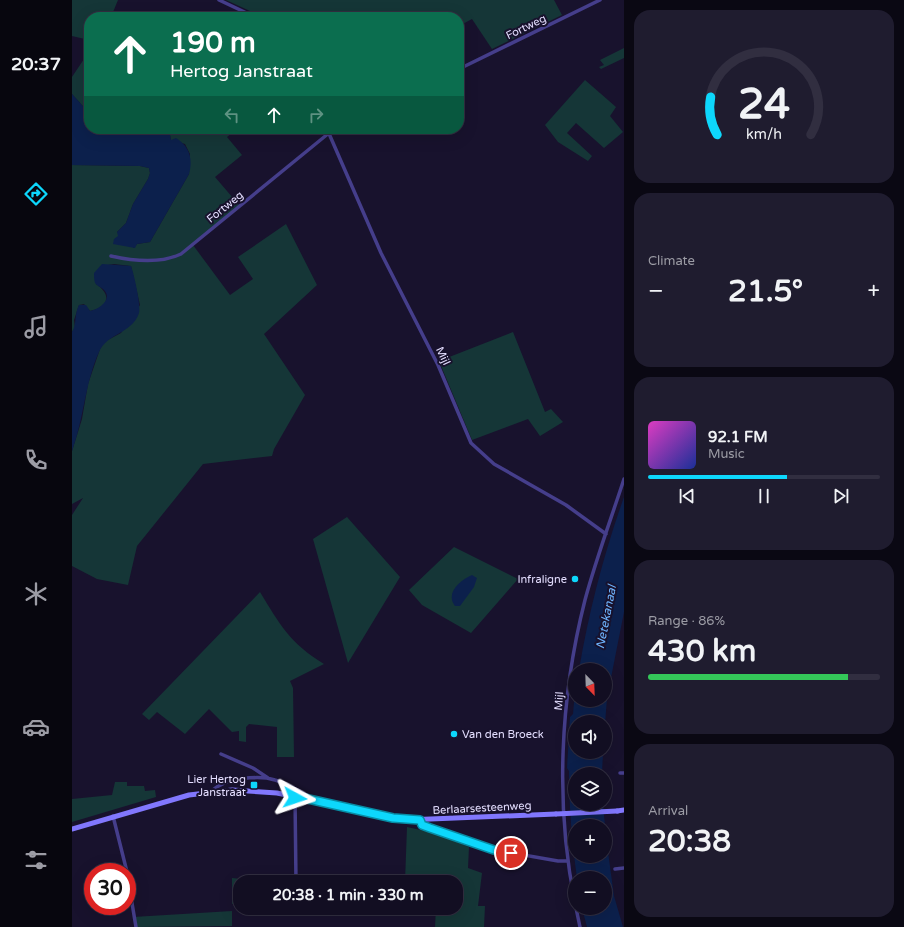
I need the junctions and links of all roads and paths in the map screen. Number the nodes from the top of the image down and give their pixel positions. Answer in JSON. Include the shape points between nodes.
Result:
{"nodes":[{"id":1,"x":219,"y":0,"type":"edge"},
{"id":2,"x":600,"y":0,"type":"edge"},
{"id":3,"x":244,"y":12,"type":"edge"},
{"id":4,"x":464,"y":67,"type":"edge"},
{"id":5,"x":328,"y":134,"type":"edge"},
{"id":6,"x":329,"y":134,"type":"edge"},
{"id":7,"x":111,"y":256,"type":"dead end"},
{"id":8,"x":624,"y":479,"type":"edge"},
{"id":9,"x":606,"y":534,"type":"junction"},
{"id":10,"x":220,"y":754,"type":"dead end"},
{"id":11,"x":268,"y":778,"type":"junction"},
{"id":12,"x":212,"y":791,"type":"junction"},
{"id":13,"x":295,"y":796,"type":"junction"},
{"id":14,"x":320,"y":802,"type":"junction"},
{"id":15,"x":624,"y":810,"type":"edge"},
{"id":16,"x":113,"y":816,"type":"junction"},
{"id":17,"x":420,"y":820,"type":"junction"},
{"id":18,"x":72,"y":829,"type":"edge"},
{"id":19,"x":568,"y":861,"type":"joint"},
{"id":20,"x":125,"y":863,"type":"edge"},
{"id":21,"x":624,"y":868,"type":"edge"},
{"id":22,"x":614,"y":869,"type":"dead end"},
{"id":23,"x":296,"y":875,"type":"edge"},
{"id":24,"x":134,"y":915,"type":"edge"},
{"id":25,"x":577,"y":915,"type":"edge"},
{"id":26,"x":136,"y":927,"type":"edge"},
{"id":27,"x":580,"y":927,"type":"edge"}],
"edges":[{"from":1,"to":3,"type":"street"},
{"from":2,"to":4,"type":"street","name":"Fortweg"},
{"from":5,"to":7,"type":"street","name":"Fortweg","via":[[181,254],[157,260]]},
{"from":6,"to":9,"type":"street","name":"Mijl","via":[[383,257],[438,365],[471,443],[494,464],[566,505]]},
{"from":8,"to":9,"type":"street","name":"Mijl"},
{"from":9,"to":19,"type":"street","name":"Mijl","via":[[586,600],[571,666],[563,794]]},
{"from":10,"to":11,"type":"street","name":"Berlaarsesteenweg","via":[[254,768]]},
{"from":11,"to":12,"type":"street","name":"Berlaarsesteenweg","via":[[244,778]]},
{"from":11,"to":14,"type":"street","name":"Berlaarsesteenweg"},
{"from":12,"to":13,"type":"street","name":"Berlaarsesteenweg","via":[[258,790]]},
{"from":12,"to":16,"type":"street","name":"Berlaarsesteenweg"},
{"from":13,"to":14,"type":"street","name":"Berlaarsesteenweg"},
{"from":13,"to":23,"type":"street"},
{"from":14,"to":17,"type":"street","name":"Berlaarsesteenweg","via":[[393,818]]},
{"from":15,"to":17,"type":"street","name":"Berlaarsesteenweg","bridge":true},
{"from":16,"to":18,"type":"street","name":"Berlaarsesteenweg"},
{"from":16,"to":20,"type":"street"},
{"from":17,"to":19,"type":"street","via":[[422,825],[495,850]]},
{"from":21,"to":22,"type":"street"},
{"from":24,"to":26,"type":"street"},
{"from":25,"to":27,"type":"street"}]}
